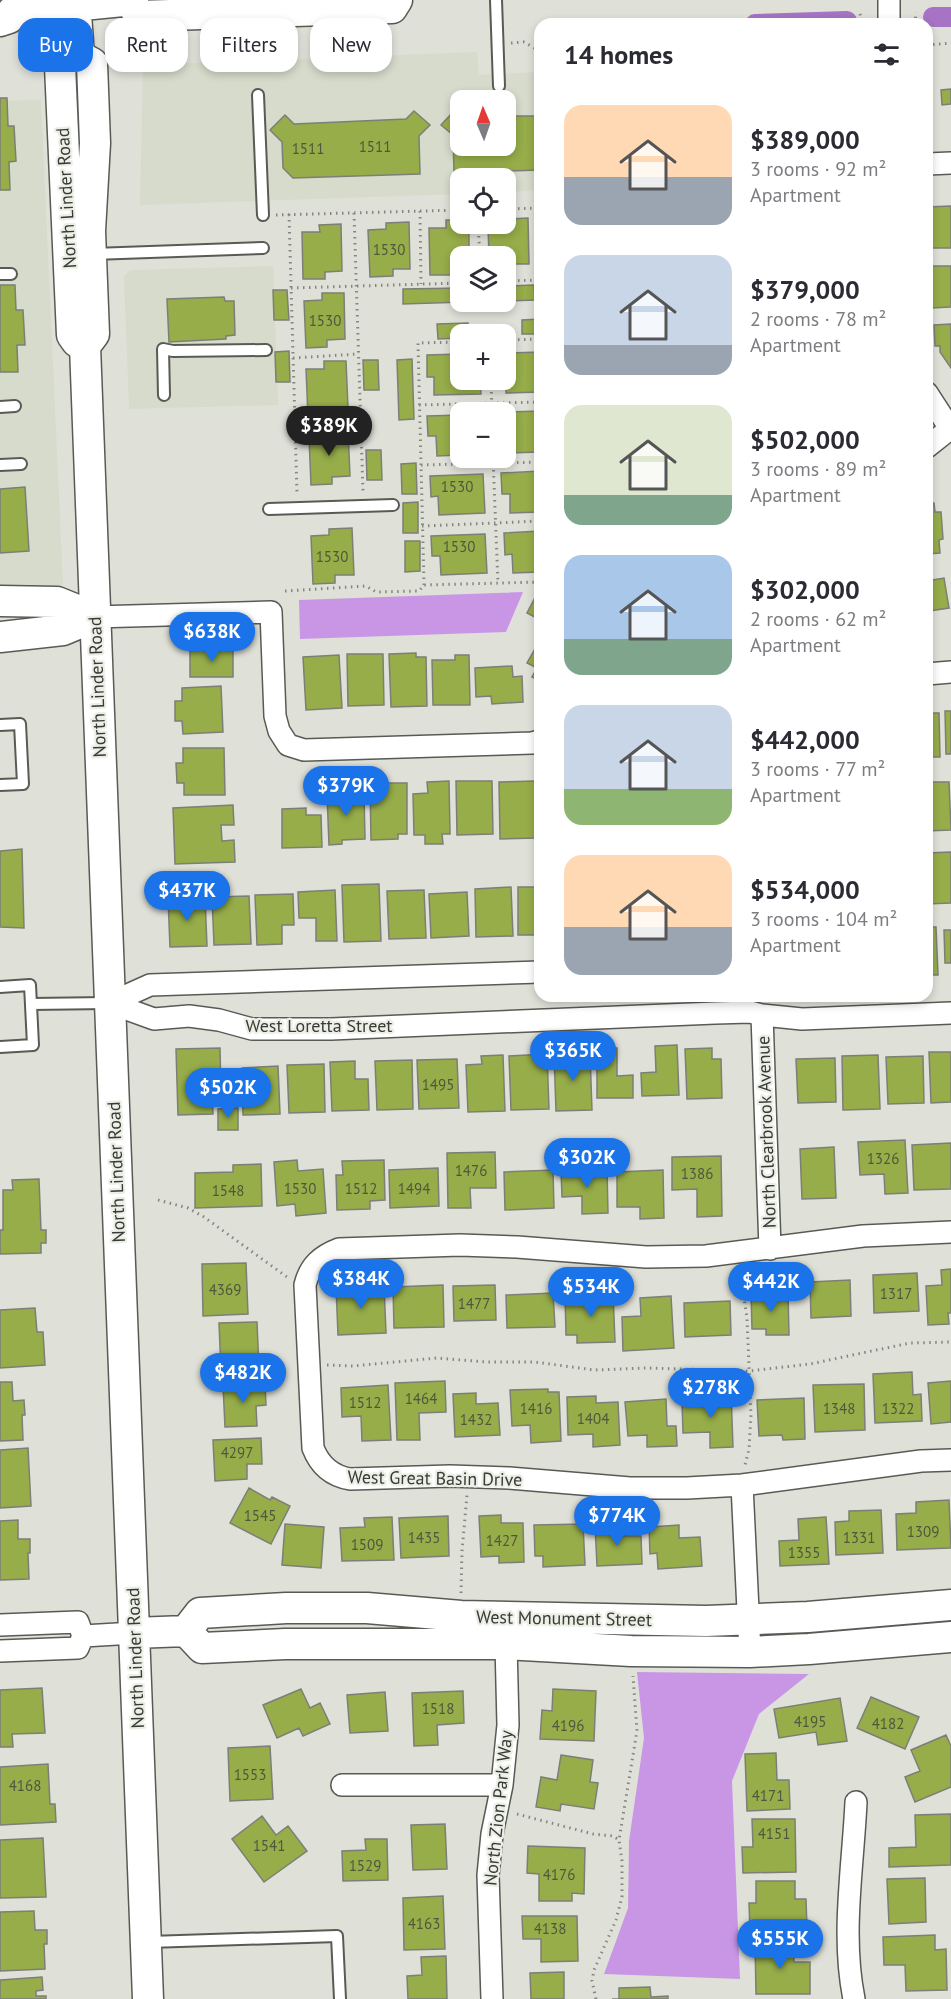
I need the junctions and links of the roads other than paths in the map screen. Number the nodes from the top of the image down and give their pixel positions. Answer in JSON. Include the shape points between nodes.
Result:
{"nodes":[{"id":1,"x":397,"y":0,"type":"edge"},
{"id":2,"x":496,"y":0,"type":"edge"},
{"id":3,"x":888,"y":0,"type":"edge"},
{"id":4,"x":132,"y":1,"type":"edge"},
{"id":5,"x":75,"y":3,"type":"edge"},
{"id":6,"x":4,"y":11,"type":"edge"},
{"id":7,"x":76,"y":18,"type":"edge"},
{"id":8,"x":890,"y":18,"type":"edge"},
{"id":9,"x":60,"y":72,"type":"edge"},
{"id":10,"x":92,"y":72,"type":"edge"},
{"id":11,"x":499,"y":86,"type":"dead end"},
{"id":12,"x":258,"y":95,"type":"dead end"},
{"id":13,"x":951,"y":163,"type":"edge"},
{"id":14,"x":933,"y":164,"type":"edge"},
{"id":15,"x":263,"y":215,"type":"road end"},
{"id":16,"x":263,"y":248,"type":"dead end"},
{"id":17,"x":91,"y":254,"type":"junction"},
{"id":18,"x":85,"y":346,"type":"junction"},
{"id":19,"x":266,"y":350,"type":"dead end"},
{"id":20,"x":164,"y":395,"type":"dead end"},
{"id":21,"x":933,"y":402,"type":"edge"},
{"id":22,"x":0,"y":406,"type":"edge"},
{"id":23,"x":15,"y":406,"type":"dead end"},
{"id":24,"x":951,"y":429,"type":"edge"},
{"id":25,"x":933,"y":442,"type":"edge"},
{"id":26,"x":21,"y":464,"type":"dead end"},
{"id":27,"x":0,"y":465,"type":"edge"},
{"id":28,"x":393,"y":505,"type":"dead end"},
{"id":29,"x":269,"y":508,"type":"dead end"},
{"id":30,"x":0,"y":601,"type":"edge"},
{"id":31,"x":94,"y":617,"type":"junction"},
{"id":32,"x":0,"y":637,"type":"edge"},
{"id":33,"x":951,"y":672,"type":"edge"},
{"id":34,"x":933,"y":674,"type":"edge"},
{"id":35,"x":0,"y":725,"type":"edge"},
{"id":36,"x":534,"y":742,"type":"edge"},
{"id":37,"x":0,"y":784,"type":"edge"},
{"id":38,"x":534,"y":972,"type":"edge"},
{"id":39,"x":0,"y":987,"type":"edge"},
{"id":40,"x":739,"y":1002,"type":"edge"},
{"id":41,"x":110,"y":1003,"type":"junction"},
{"id":42,"x":31,"y":1004,"type":"junction"},
{"id":43,"x":863,"y":1006,"type":"edge"},
{"id":44,"x":951,"y":1013,"type":"edge"},
{"id":45,"x":756,"y":1014,"type":"junction"},
{"id":46,"x":0,"y":1047,"type":"edge"},
{"id":47,"x":951,"y":1232,"type":"edge"},
{"id":48,"x":770,"y":1249,"type":"junction"},
{"id":49,"x":951,"y":1460,"type":"edge"},
{"id":50,"x":742,"y":1485,"type":"junction"},
{"id":51,"x":951,"y":1605,"type":"edge"},
{"id":52,"x":748,"y":1621,"type":"junction"},
{"id":53,"x":0,"y":1625,"type":"edge"},
{"id":54,"x":508,"y":1630,"type":"junction"},
{"id":55,"x":186,"y":1631,"type":"junction"},
{"id":56,"x":134,"y":1633,"type":"junction"},
{"id":57,"x":83,"y":1635,"type":"junction"},
{"id":58,"x":951,"y":1637,"type":"edge"},
{"id":59,"x":0,"y":1651,"type":"edge"},
{"id":60,"x":750,"y":1652,"type":"junction"},
{"id":61,"x":342,"y":1785,"type":"dead end"},
{"id":62,"x":502,"y":1785,"type":"junction"},
{"id":63,"x":856,"y":1802,"type":"dead end"},
{"id":64,"x":146,"y":1942,"type":"junction"},
{"id":65,"x":148,"y":1999,"type":"edge"},
{"id":66,"x":340,"y":1999,"type":"edge"},
{"id":67,"x":492,"y":1999,"type":"edge"},
{"id":68,"x":854,"y":1999,"type":"edge"}],
"edges":[{"from":1,"to":4,"type":"main road","via":[[393,8],[139,16]]},
{"from":2,"to":11,"type":"lane"},
{"from":3,"to":8,"type":"street"},
{"from":4,"to":5,"type":"main road"},
{"from":5,"to":6,"type":"main road"},
{"from":5,"to":7,"type":"main road","name":"North Linder Road"},
{"from":9,"to":18,"type":"main road","name":"North Linder Road","via":[[72,335]]},
{"from":10,"to":17,"type":"main road","name":"North Linder Road","via":[[95,143]]},
{"from":12,"to":15,"type":"lane"},
{"from":13,"to":14,"type":"street"},
{"from":16,"to":17,"type":"lane"},
{"from":17,"to":18,"type":"main road","name":"North Linder Road","via":[[94,334]]},
{"from":18,"to":31,"type":"main road","name":"North Linder Road"},
{"from":19,"to":20,"type":"lane","via":[[163,349]]},
{"from":21,"to":24,"type":"street"},
{"from":22,"to":23,"type":"lane"},
{"from":24,"to":25,"type":"street"},
{"from":26,"to":27,"type":"lane"},
{"from":28,"to":29,"type":"lane"},
{"from":30,"to":31,"type":"main road","via":[[57,602]]},
{"from":31,"to":32,"type":"main road","via":[[63,630]]},
{"from":31,"to":36,"type":"street","via":[[271,612],[275,716],[288,745],[304,750]]},
{"from":31,"to":41,"type":"main road","name":"North Linder Road"},
{"from":33,"to":34,"type":"street"},
{"from":35,"to":37,"type":"lane","via":[[20,724],[23,784]]},
{"from":38,"to":41,"type":"street","via":[[150,985]]},
{"from":39,"to":42,"type":"lane","via":[[30,985]]},
{"from":40,"to":45,"type":"street"},
{"from":41,"to":42,"type":"lane"},
{"from":41,"to":45,"type":"street","name":"West Loretta Street","via":[[154,1019],[189,1016],[252,1029]]},
{"from":41,"to":56,"type":"main road","name":"North Linder Road"},
{"from":42,"to":46,"type":"lane","via":[[33,1045]]},
{"from":43,"to":44,"type":"street","name":"West Loretta Street"},
{"from":43,"to":45,"type":"street","name":"West Loretta Street","via":[[802,1019]]},
{"from":45,"to":48,"type":"street","name":"North Clearbrook Avenue"},
{"from":47,"to":48,"type":"street","via":[[862,1236]]},
{"from":48,"to":50,"type":"street","name":"West Great Basin Drive","via":[[646,1257],[517,1246],[339,1249],[319,1260],[305,1285],[311,1439],[316,1457],[332,1473],[350,1479],[509,1478],[630,1488]]},
{"from":49,"to":50,"type":"street","name":"West Great Basin Drive"},
{"from":50,"to":52,"type":"street"},
{"from":51,"to":52,"type":"main road","name":"West Monument Street"},
{"from":52,"to":54,"type":"main road","name":"West Monument Street"},
{"from":52,"to":60,"type":"street"},
{"from":53,"to":57,"type":"street","via":[[78,1622]]},
{"from":54,"to":55,"type":"main road","name":"West Monument Street","via":[[202,1648]]},
{"from":54,"to":55,"type":"main road","name":"West Monument Street","via":[[461,1616],[356,1608],[286,1608],[200,1613]]},
{"from":54,"to":60,"type":"main road","name":"West Monument Street","via":[[631,1651]]},
{"from":54,"to":62,"type":"street","name":"North Zion Park Way","via":[[508,1725]]},
{"from":55,"to":56,"type":"main road"},
{"from":56,"to":57,"type":"street"},
{"from":56,"to":64,"type":"main road","name":"North Linder Road"},
{"from":57,"to":59,"type":"street","via":[[78,1648]]},
{"from":58,"to":60,"type":"main road","name":"West Monument Street"},
{"from":61,"to":62,"type":"street"},
{"from":62,"to":67,"type":"street","name":"North Zion Park Way","via":[[488,1875]]},
{"from":63,"to":68,"type":"street","via":[[848,1924]]},
{"from":64,"to":65,"type":"main road","name":"North Linder Road"},
{"from":64,"to":66,"type":"lane","via":[[337,1936]]}]}
